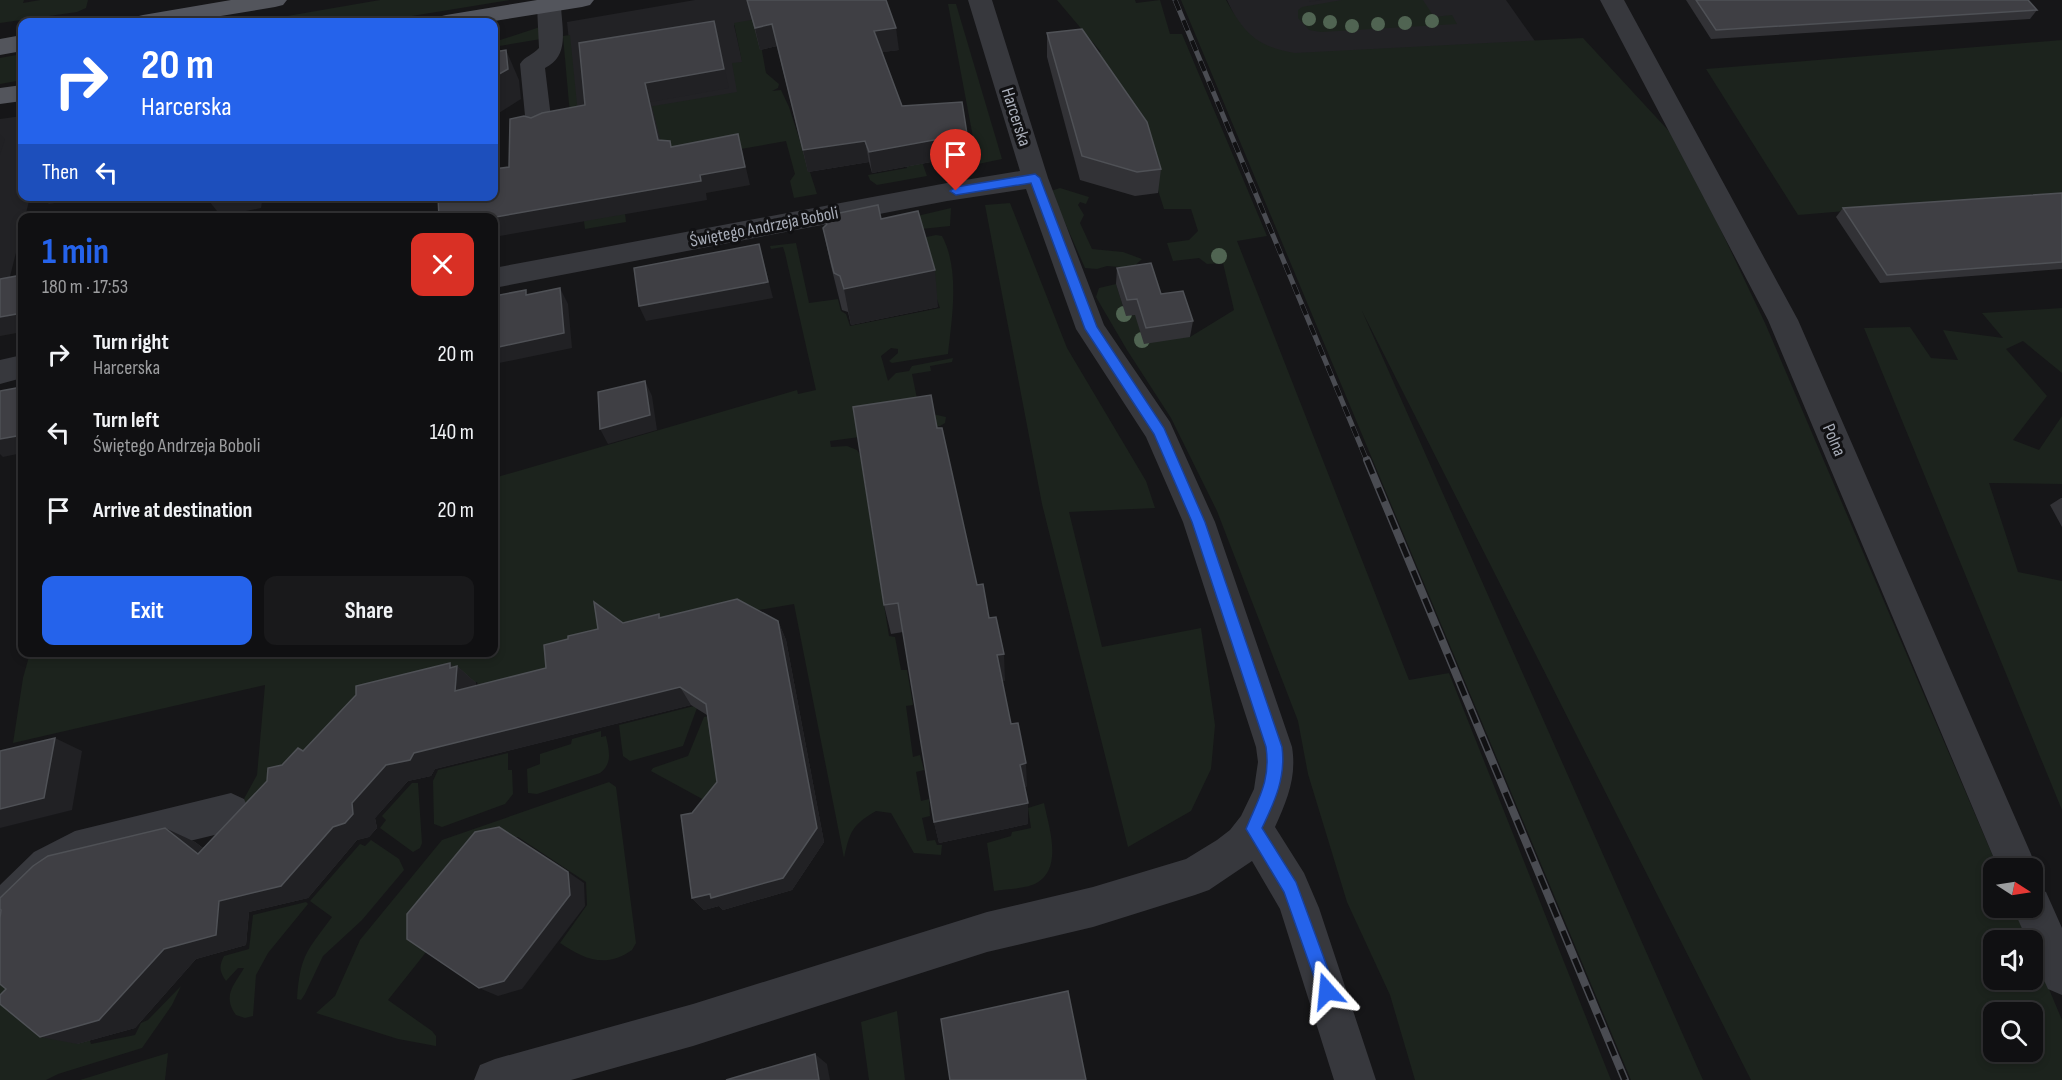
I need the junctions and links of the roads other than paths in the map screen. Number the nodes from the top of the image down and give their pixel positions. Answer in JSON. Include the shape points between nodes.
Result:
{"nodes":[{"id":1,"x":275,"y":0,"type":"edge"},
{"id":2,"x":582,"y":0,"type":"edge"},
{"id":3,"x":980,"y":0,"type":"edge"},
{"id":4,"x":1601,"y":0,"type":"edge"},
{"id":5,"x":549,"y":6,"type":"junction"},
{"id":6,"x":224,"y":9,"type":"junction"},
{"id":7,"x":1619,"y":12,"type":"edge"},
{"id":8,"x":168,"y":18,"type":"edge"},
{"id":9,"x":200,"y":18,"type":"edge"},
{"id":10,"x":472,"y":18,"type":"edge"},
{"id":11,"x":18,"y":44,"type":"edge"},
{"id":12,"x":0,"y":47,"type":"edge"},
{"id":13,"x":18,"y":94,"type":"edge"},
{"id":14,"x":0,"y":96,"type":"edge"},
{"id":15,"x":539,"y":126,"type":"edge"},
{"id":16,"x":1035,"y":178,"type":"junction"},
{"id":17,"x":498,"y":277,"type":"edge"},
{"id":18,"x":18,"y":368,"type":"edge"},
{"id":19,"x":0,"y":372,"type":"edge"},
{"id":20,"x":231,"y":812,"type":"dead end"},
{"id":21,"x":1254,"y":829,"type":"junction"},
{"id":22,"x":2013,"y":858,"type":"edge"},
{"id":23,"x":0,"y":916,"type":"edge"},
{"id":24,"x":2037,"y":918,"type":"edge"},
{"id":25,"x":2062,"y":975,"type":"edge"},
{"id":26,"x":495,"y":1080,"type":"edge"},
{"id":27,"x":1356,"y":1080,"type":"edge"}],
"edges":[{"from":1,"to":6,"type":"main road"},
{"from":2,"to":5,"type":"main road"},
{"from":3,"to":16,"type":"street","name":"Harcerska"},
{"from":4,"to":7,"type":"street","name":"Polna"},
{"from":5,"to":10,"type":"main road"},
{"from":5,"to":15,"type":"street","via":[[551,49],[543,59],[522,65]]},
{"from":6,"to":8,"type":"main road"},
{"from":6,"to":9,"type":"main road"},
{"from":7,"to":22,"type":"street","name":"Polna","via":[[1783,320]]},
{"from":11,"to":12,"type":"main road"},
{"from":13,"to":14,"type":"main road"},
{"from":16,"to":17,"type":"street","name":"Świętego Andrzeja Boboli"},
{"from":16,"to":21,"type":"street","name":"Harcerska","via":[[1091,329],[1160,431],[1199,522],[1269,728],[1275,777]]},
{"from":18,"to":19,"type":"street"},
{"from":20,"to":23,"type":"street","via":[[75,850],[32,880]]},
{"from":21,"to":26,"type":"street","name":"Harcerska","via":[[1231,854],[1195,876],[1094,908],[987,932],[693,1025]]},
{"from":21,"to":27,"type":"street","via":[[1299,908]]},
{"from":24,"to":25,"type":"street"}]}
